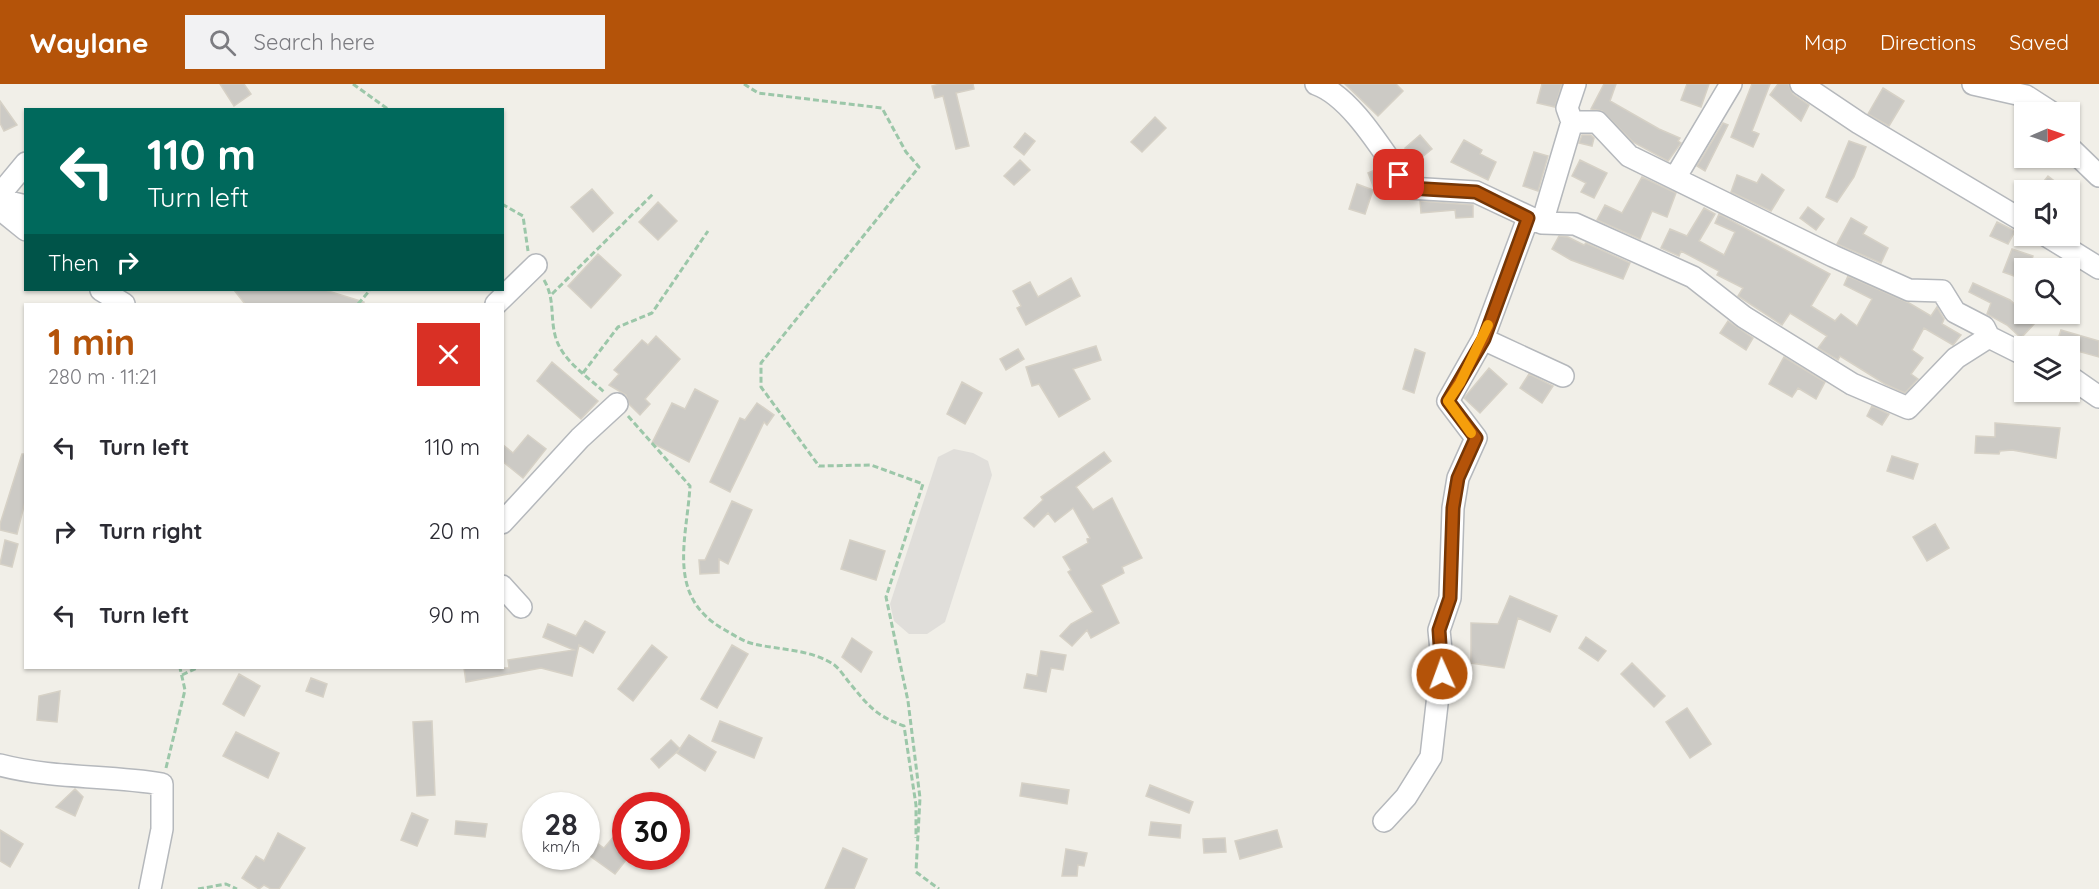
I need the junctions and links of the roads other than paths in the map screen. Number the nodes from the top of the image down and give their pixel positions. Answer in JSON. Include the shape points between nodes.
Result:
{"nodes":[{"id":1,"x":1316,"y":84,"type":"edge"},
{"id":2,"x":1575,"y":84,"type":"edge"},
{"id":3,"x":1731,"y":84,"type":"edge"},
{"id":4,"x":1801,"y":84,"type":"edge"},
{"id":5,"x":1973,"y":84,"type":"edge"},
{"id":6,"x":2035,"y":102,"type":"edge"},
{"id":7,"x":1572,"y":122,"type":"junction"},
{"id":8,"x":2080,"y":158,"type":"edge"},
{"id":9,"x":24,"y":165,"type":"edge"},
{"id":10,"x":2099,"y":176,"type":"edge"},
{"id":11,"x":1676,"y":178,"type":"junction"},
{"id":12,"x":0,"y":190,"type":"edge"},
{"id":13,"x":0,"y":200,"type":"edge"},
{"id":14,"x":24,"y":206,"type":"edge"},
{"id":15,"x":0,"y":209,"type":"edge"},
{"id":16,"x":2014,"y":215,"type":"edge"},
{"id":17,"x":1535,"y":221,"type":"junction"},
{"id":18,"x":24,"y":228,"type":"edge"},
{"id":19,"x":2064,"y":246,"type":"edge"},
{"id":20,"x":536,"y":265,"type":"road end"},
{"id":21,"x":2099,"y":267,"type":"edge"},
{"id":22,"x":103,"y":291,"type":"edge"},
{"id":23,"x":122,"y":303,"type":"edge"},
{"id":24,"x":497,"y":303,"type":"edge"},
{"id":25,"x":1989,"y":337,"type":"junction"},
{"id":26,"x":1484,"y":339,"type":"junction"},
{"id":27,"x":2014,"y":350,"type":"edge"},
{"id":28,"x":1563,"y":376,"type":"dead end"},
{"id":29,"x":2080,"y":384,"type":"edge"},
{"id":30,"x":2099,"y":397,"type":"edge"},
{"id":31,"x":617,"y":404,"type":"road end"},
{"id":32,"x":504,"y":521,"type":"edge"},
{"id":33,"x":504,"y":588,"type":"edge"},
{"id":34,"x":521,"y":607,"type":"dead end"},
{"id":35,"x":0,"y":765,"type":"edge"},
{"id":36,"x":1383,"y":821,"type":"dead end"},
{"id":37,"x":150,"y":889,"type":"edge"}],
"edges":[{"from":1,"to":17,"type":"street","via":[[1330,89],[1346,104],[1409,188],[1476,192]]},
{"from":2,"to":7,"type":"street","via":[[1568,108]]},
{"from":3,"to":11,"type":"street"},
{"from":4,"to":16,"type":"street"},
{"from":5,"to":6,"type":"street","via":[[2026,96]]},
{"from":7,"to":11,"type":"street","via":[[1598,122],[1629,156]]},
{"from":7,"to":17,"type":"street"},
{"from":8,"to":10,"type":"street"},
{"from":9,"to":12,"type":"street"},
{"from":11,"to":25,"type":"street","via":[[1909,290],[1942,291],[1955,312],[1984,327]]},
{"from":13,"to":14,"type":"street"},
{"from":15,"to":18,"type":"street"},
{"from":17,"to":25,"type":"street","via":[[1575,224],[1693,277],[1744,317],[1852,384],[1908,408],[1956,358]]},
{"from":17,"to":26,"type":"street"},
{"from":19,"to":21,"type":"street"},
{"from":20,"to":24,"type":"street"},
{"from":22,"to":23,"type":"street"},
{"from":25,"to":27,"type":"street"},
{"from":26,"to":28,"type":"street"},
{"from":26,"to":36,"type":"street","via":[[1448,401],[1476,438],[1458,478],[1453,508],[1450,598],[1439,630],[1442,660],[1431,757],[1406,797]]},
{"from":29,"to":30,"type":"street"},
{"from":31,"to":32,"type":"street"},
{"from":33,"to":34,"type":"street"},
{"from":35,"to":37,"type":"street","via":[[23,771],[162,784],[162,829]]}]}
